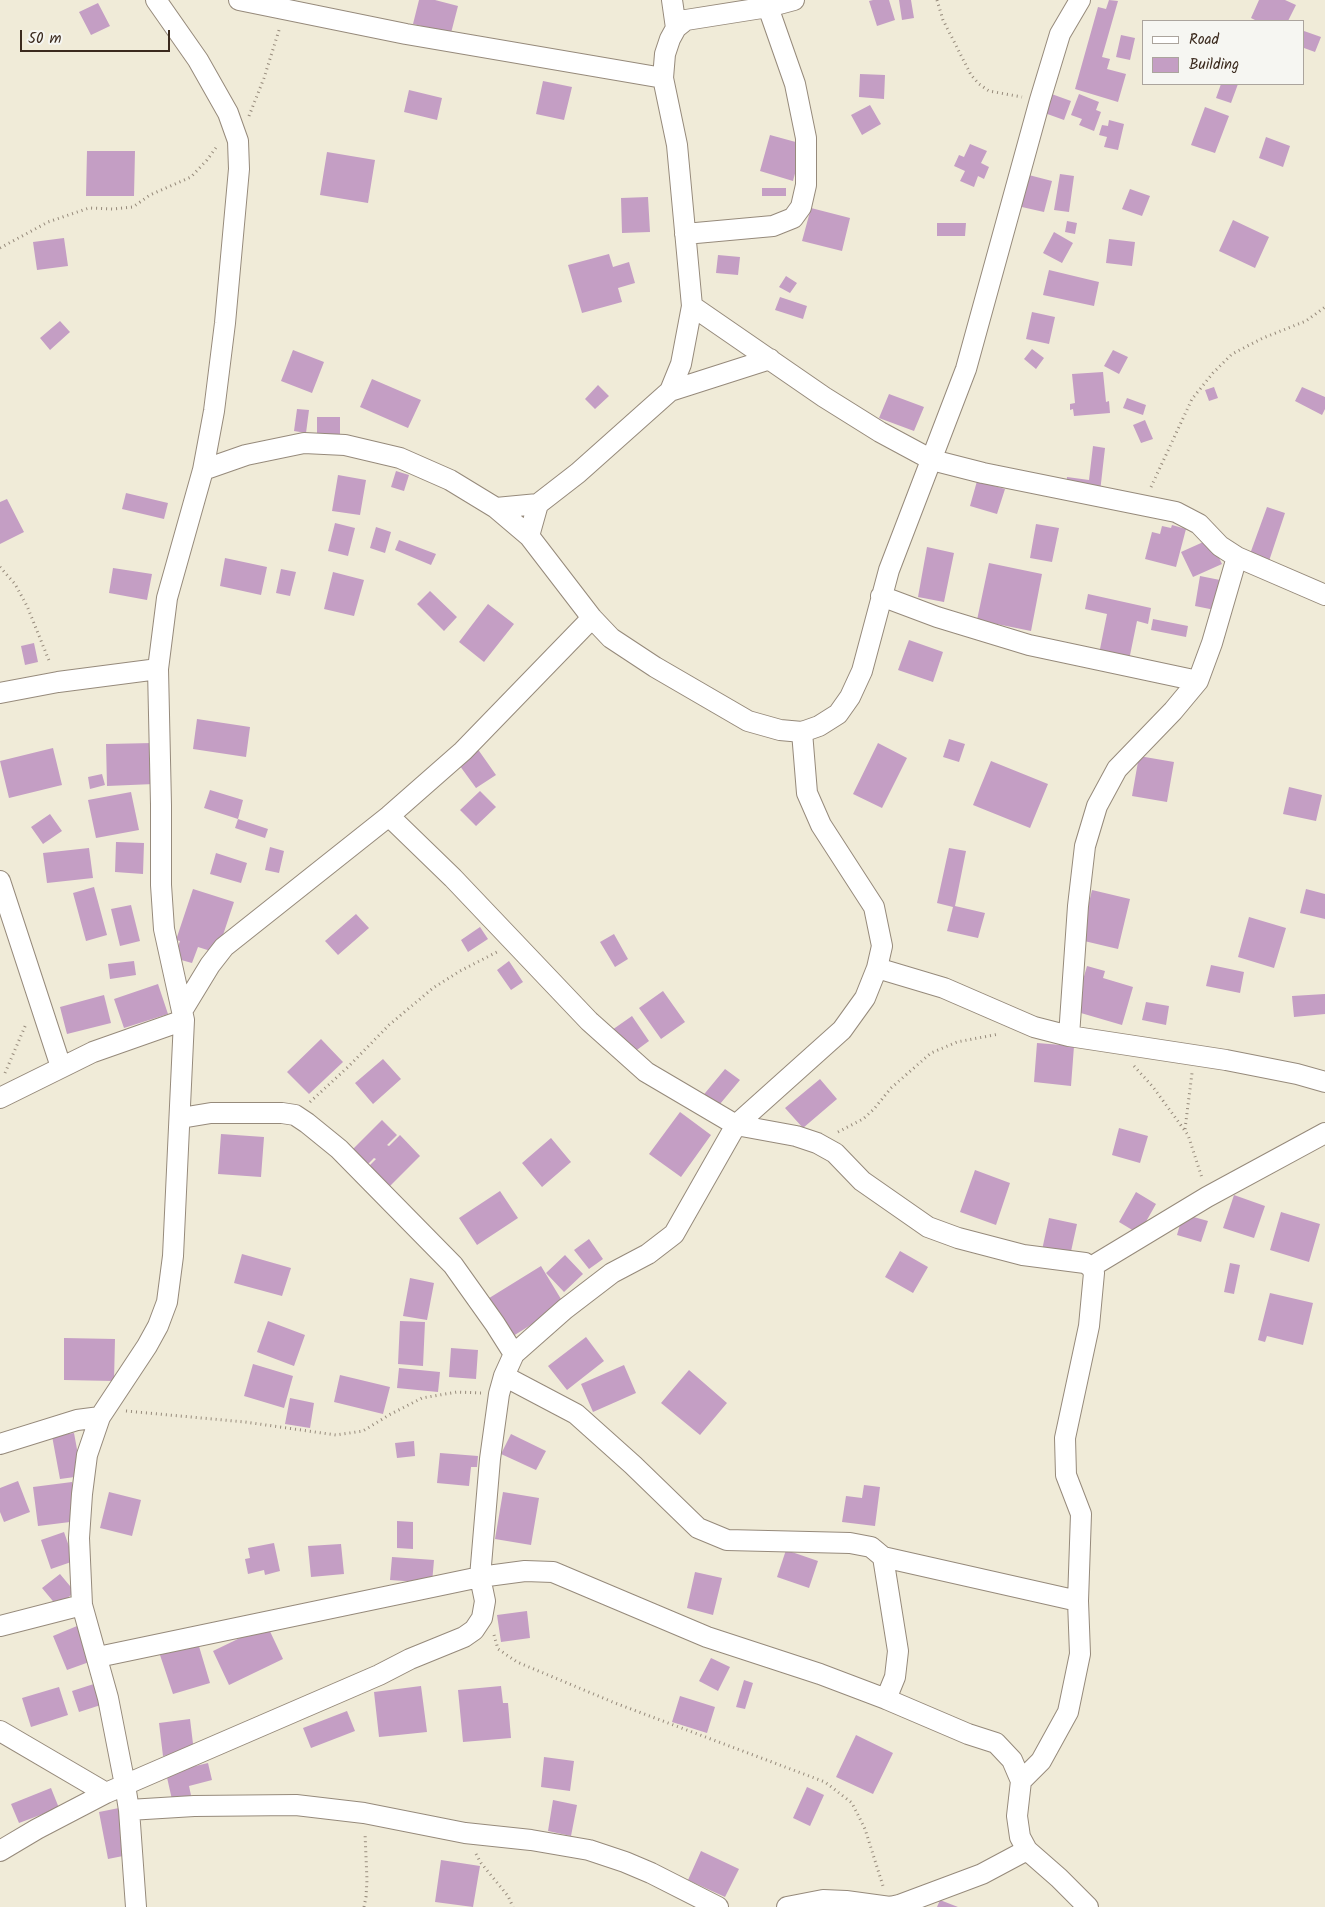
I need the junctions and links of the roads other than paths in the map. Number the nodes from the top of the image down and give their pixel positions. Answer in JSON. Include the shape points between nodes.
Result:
{"nodes":[{"id":1,"x":156,"y":0,"type":"edge"},
{"id":2,"x":239,"y":0,"type":"edge"},
{"id":3,"x":672,"y":0,"type":"edge"},
{"id":4,"x":794,"y":0,"type":"edge"},
{"id":5,"x":1080,"y":0,"type":"edge"},
{"id":6,"x":768,"y":7,"type":"junction"},
{"id":7,"x":676,"y":28,"type":"junction"},
{"id":8,"x":663,"y":78,"type":"junction"},
{"id":9,"x":685,"y":234,"type":"junction"},
{"id":10,"x":692,"y":306,"type":"junction"},
{"id":11,"x":770,"y":359,"type":"junction"},
{"id":12,"x":670,"y":391,"type":"junction"},
{"id":13,"x":932,"y":460,"type":"junction"},
{"id":14,"x":203,"y":470,"type":"junction"},
{"id":15,"x":538,"y":504,"type":"junction"},
{"id":16,"x":496,"y":508,"type":"junction"},
{"id":17,"x":529,"y":536,"type":"junction"},
{"id":18,"x":1237,"y":557,"type":"junction"},
{"id":19,"x":1325,"y":594,"type":"edge"},
{"id":20,"x":881,"y":596,"type":"junction"},
{"id":21,"x":592,"y":618,"type":"junction"},
{"id":22,"x":158,"y":669,"type":"junction"},
{"id":23,"x":1198,"y":681,"type":"junction"},
{"id":24,"x":0,"y":692,"type":"edge"},
{"id":25,"x":802,"y":732,"type":"junction"},
{"id":26,"x":390,"y":816,"type":"junction"},
{"id":27,"x":0,"y":881,"type":"edge"},
{"id":28,"x":877,"y":968,"type":"junction"},
{"id":29,"x":183,"y":1015,"type":"junction"},
{"id":30,"x":1069,"y":1036,"type":"junction"},
{"id":31,"x":61,"y":1067,"type":"junction"},
{"id":32,"x":1325,"y":1082,"type":"edge"},
{"id":33,"x":1,"y":1089,"type":"edge"},
{"id":34,"x":181,"y":1118,"type":"junction"},
{"id":35,"x":736,"y":1125,"type":"junction"},
{"id":36,"x":1325,"y":1132,"type":"edge"},
{"id":37,"x":1091,"y":1267,"type":"junction"},
{"id":38,"x":514,"y":1354,"type":"junction"},
{"id":39,"x":502,"y":1385,"type":"junction"},
{"id":40,"x":102,"y":1413,"type":"junction"},
{"id":41,"x":0,"y":1444,"type":"edge"},
{"id":42,"x":883,"y":1557,"type":"junction"},
{"id":43,"x":480,"y":1577,"type":"junction"},
{"id":44,"x":1078,"y":1601,"type":"junction"},
{"id":45,"x":82,"y":1605,"type":"junction"},
{"id":46,"x":0,"y":1626,"type":"edge"},
{"id":47,"x":98,"y":1657,"type":"junction"},
{"id":48,"x":886,"y":1699,"type":"junction"},
{"id":49,"x":0,"y":1732,"type":"edge"},
{"id":50,"x":1021,"y":1781,"type":"junction"},
{"id":51,"x":125,"y":1784,"type":"junction"},
{"id":52,"x":106,"y":1793,"type":"junction"},
{"id":53,"x":129,"y":1810,"type":"junction"},
{"id":54,"x":1026,"y":1850,"type":"junction"},
{"id":55,"x":0,"y":1851,"type":"edge"},
{"id":56,"x":136,"y":1907,"type":"edge"},
{"id":57,"x":718,"y":1907,"type":"edge"},
{"id":58,"x":787,"y":1907,"type":"edge"},
{"id":59,"x":890,"y":1907,"type":"edge"},
{"id":60,"x":1088,"y":1907,"type":"edge"}],
"edges":[{"from":1,"to":14,"type":"street","via":[[198,60],[228,113],[235,133],[239,169],[225,323]]},
{"from":2,"to":8,"type":"street","via":[[406,34]]},
{"from":3,"to":7,"type":"street"},
{"from":4,"to":6,"type":"street"},
{"from":5,"to":13,"type":"street","via":[[1060,34],[966,369]]},
{"from":6,"to":7,"type":"street","via":[[686,20]]},
{"from":6,"to":9,"type":"street","via":[[795,84],[806,138],[806,185],[802,207],[793,218],[772,226]]},
{"from":7,"to":8,"type":"street","via":[[665,54]]},
{"from":8,"to":9,"type":"street","via":[[676,145]]},
{"from":9,"to":10,"type":"street"},
{"from":10,"to":11,"type":"street"},
{"from":10,"to":12,"type":"street","via":[[680,364]]},
{"from":11,"to":12,"type":"street"},
{"from":11,"to":13,"type":"street","via":[[864,422]]},
{"from":12,"to":15,"type":"street"},
{"from":13,"to":18,"type":"street","via":[[1176,512],[1199,524],[1220,546]]},
{"from":13,"to":20,"type":"street","via":[[888,570]]},
{"from":14,"to":16,"type":"street","via":[[246,455],[304,443],[345,445],[400,458],[450,480]]},
{"from":14,"to":22,"type":"street","via":[[167,598]]},
{"from":15,"to":16,"type":"street"},
{"from":15,"to":17,"type":"street"},
{"from":16,"to":17,"type":"street"},
{"from":17,"to":21,"type":"street"},
{"from":18,"to":19,"type":"street"},
{"from":18,"to":23,"type":"street"},
{"from":20,"to":23,"type":"street","via":[[936,617],[1029,645]]},
{"from":20,"to":25,"type":"street","via":[[862,671],[850,698],[838,714]]},
{"from":21,"to":25,"type":"street","via":[[611,638],[748,721]]},
{"from":21,"to":26,"type":"street","via":[[463,751]]},
{"from":22,"to":24,"type":"street"},
{"from":22,"to":29,"type":"street","via":[[162,902],[164,928]]},
{"from":23,"to":30,"type":"street","via":[[1117,769],[1097,806],[1085,846]]},
{"from":25,"to":28,"type":"street","via":[[807,793],[821,826],[874,908],[882,946]]},
{"from":26,"to":29,"type":"street","via":[[224,946]]},
{"from":26,"to":35,"type":"street","via":[[589,1021],[646,1072]]},
{"from":27,"to":31,"type":"street"},
{"from":28,"to":30,"type":"street","via":[[944,988],[1034,1027]]},
{"from":28,"to":35,"type":"street","via":[[865,998],[842,1030]]},
{"from":29,"to":31,"type":"street"},
{"from":29,"to":34,"type":"street"},
{"from":30,"to":32,"type":"street","via":[[1194,1055]]},
{"from":31,"to":33,"type":"street"},
{"from":34,"to":38,"type":"street","via":[[211,1113],[282,1113],[294,1115],[307,1123],[339,1149],[453,1265]]},
{"from":34,"to":40,"type":"street","via":[[167,1302],[147,1346]]},
{"from":35,"to":37,"type":"street","via":[[817,1143],[835,1153],[862,1181],[928,1227],[1024,1255],[1085,1263]]},
{"from":35,"to":38,"type":"street","via":[[674,1234],[648,1254],[604,1279]]},
{"from":36,"to":37,"type":"street","via":[[1207,1197]]},
{"from":37,"to":44,"type":"street","via":[[1094,1273],[1090,1326],[1065,1438],[1066,1475],[1081,1514]]},
{"from":38,"to":39,"type":"street"},
{"from":39,"to":42,"type":"street","via":[[576,1414],[698,1528],[727,1540],[850,1543],[871,1547]]},
{"from":39,"to":43,"type":"street","via":[[490,1459]]},
{"from":40,"to":41,"type":"street"},
{"from":40,"to":45,"type":"street","via":[[87,1455],[82,1494]]},
{"from":42,"to":44,"type":"street"},
{"from":42,"to":48,"type":"street","via":[[898,1651],[895,1677]]},
{"from":43,"to":47,"type":"street"},
{"from":43,"to":48,"type":"street","via":[[525,1571],[553,1572],[707,1637]]},
{"from":43,"to":51,"type":"street","via":[[485,1601],[482,1618],[464,1637]]},
{"from":44,"to":50,"type":"street","via":[[1080,1654],[1068,1712],[1042,1761]]},
{"from":45,"to":46,"type":"street"},
{"from":45,"to":47,"type":"street"},
{"from":47,"to":51,"type":"street"},
{"from":48,"to":50,"type":"street","via":[[996,1743],[1012,1760]]},
{"from":49,"to":52,"type":"street"},
{"from":50,"to":54,"type":"street","via":[[1018,1816],[1020,1837]]},
{"from":51,"to":52,"type":"street"},
{"from":51,"to":53,"type":"street"},
{"from":52,"to":55,"type":"street"},
{"from":53,"to":56,"type":"street"},
{"from":53,"to":57,"type":"street","via":[[194,1806],[328,1807],[465,1833],[531,1840],[589,1850],[651,1873]]},
{"from":54,"to":59,"type":"street","via":[[982,1874]]},
{"from":54,"to":60,"type":"street"},
{"from":58,"to":59,"type":"street","via":[[823,1900]]}]}
